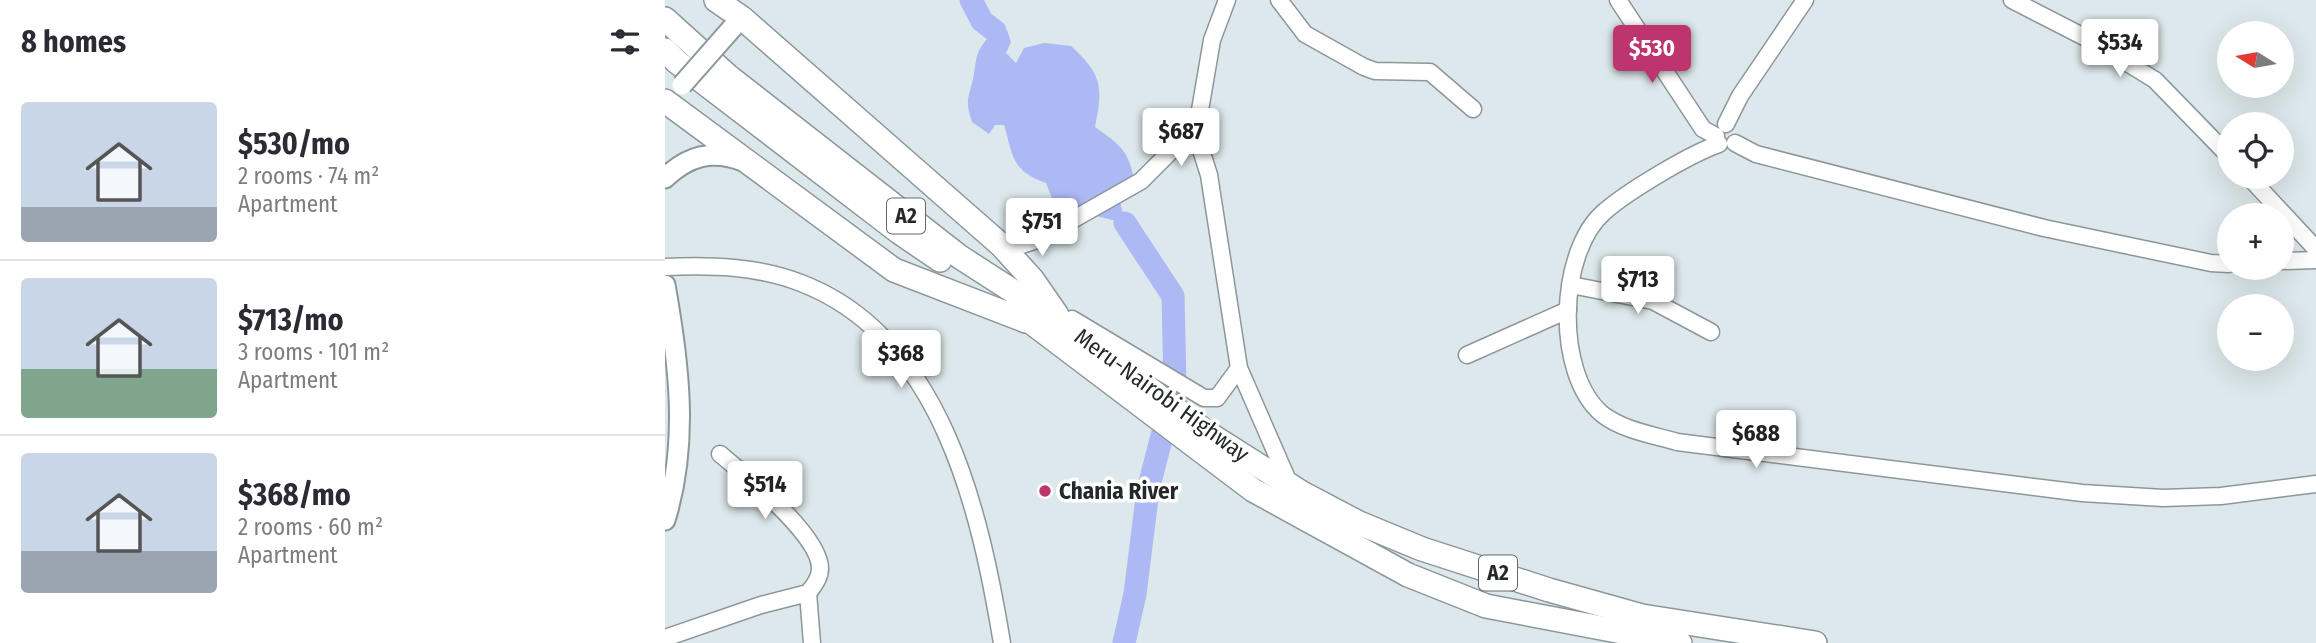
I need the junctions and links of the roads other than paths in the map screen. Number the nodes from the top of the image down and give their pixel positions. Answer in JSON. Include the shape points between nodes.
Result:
{"nodes":[{"id":1,"x":716,"y":0,"type":"edge"},
{"id":2,"x":1227,"y":0,"type":"edge"},
{"id":3,"x":1279,"y":0,"type":"edge"},
{"id":4,"x":1618,"y":0,"type":"edge"},
{"id":5,"x":1805,"y":0,"type":"edge"},
{"id":6,"x":2012,"y":0,"type":"edge"},
{"id":7,"x":665,"y":19,"type":"edge"},
{"id":8,"x":737,"y":23,"type":"junction"},
{"id":9,"x":665,"y":50,"type":"edge"},
{"id":10,"x":666,"y":104,"type":"edge"},
{"id":11,"x":1473,"y":108,"type":"dead end"},
{"id":12,"x":1194,"y":128,"type":"junction"},
{"id":13,"x":1724,"y":137,"type":"junction"},
{"id":14,"x":2217,"y":144,"type":"edge"},
{"id":15,"x":747,"y":163,"type":"junction"},
{"id":16,"x":665,"y":178,"type":"edge"},
{"id":17,"x":2260,"y":189,"type":"edge"},
{"id":18,"x":1002,"y":245,"type":"junction"},
{"id":19,"x":2316,"y":249,"type":"edge"},
{"id":20,"x":2316,"y":260,"type":"edge"},
{"id":21,"x":2294,"y":261,"type":"edge"},
{"id":22,"x":2217,"y":263,"type":"edge"},
{"id":23,"x":665,"y":267,"type":"edge"},
{"id":24,"x":665,"y":285,"type":"edge"},
{"id":25,"x":1571,"y":285,"type":"junction"},
{"id":26,"x":1568,"y":310,"type":"junction"},
{"id":27,"x":1058,"y":316,"type":"junction"},
{"id":28,"x":1036,"y":324,"type":"junction"},
{"id":29,"x":1711,"y":332,"type":"dead end"},
{"id":30,"x":1467,"y":355,"type":"dead end"},
{"id":31,"x":1239,"y":368,"type":"junction"},
{"id":32,"x":1152,"y":404,"type":"junction"},
{"id":33,"x":1202,"y":440,"type":"junction"},
{"id":34,"x":720,"y":454,"type":"dead end"},
{"id":35,"x":1289,"y":483,"type":"junction"},
{"id":36,"x":2316,"y":484,"type":"edge"},
{"id":37,"x":665,"y":520,"type":"edge"},
{"id":38,"x":808,"y":593,"type":"junction"},
{"id":39,"x":1588,"y":636,"type":"edge"},
{"id":40,"x":665,"y":638,"type":"edge"},
{"id":41,"x":1672,"y":642,"type":"edge"},
{"id":42,"x":813,"y":643,"type":"edge"},
{"id":43,"x":1002,"y":643,"type":"edge"},
{"id":44,"x":1815,"y":643,"type":"edge"}],
"edges":[{"from":1,"to":8,"type":"highway"},
{"from":2,"to":12,"type":"street","via":[[1212,40]]},
{"from":3,"to":11,"type":"street","via":[[1305,34],[1364,67],[1430,72]]},
{"from":4,"to":13,"type":"street","via":[[1703,129]]},
{"from":5,"to":13,"type":"street","via":[[1740,96]]},
{"from":6,"to":14,"type":"street","via":[[2155,80]]},
{"from":7,"to":27,"type":"highway","name":"Meru-Nairobi Highway","number":"A2","via":[[728,76],[960,257]]},
{"from":8,"to":10,"type":"main road","bridge":true},
{"from":8,"to":18,"type":"highway"},
{"from":9,"to":28,"type":"highway","name":"Meru-Nairobi Highway","number":"A2","via":[[899,232]]},
{"from":10,"to":15,"type":"highway"},
{"from":12,"to":18,"type":"street","via":[[1141,181],[1037,240]]},
{"from":12,"to":31,"type":"street","via":[[1209,175]]},
{"from":13,"to":22,"type":"street","via":[[1756,154],[2044,228]]},
{"from":13,"to":25,"type":"street","via":[[1603,212],[1584,238]]},
{"from":15,"to":16,"type":"main road","via":[[703,155],[678,165]]},
{"from":15,"to":28,"type":"highway","via":[[894,270]]},
{"from":17,"to":19,"type":"street"},
{"from":18,"to":27,"type":"highway"},
{"from":20,"to":21,"type":"street"},
{"from":23,"to":43,"type":"street","via":[[714,265],[801,283],[849,307],[886,342],[922,387],[949,435],[984,558]]},
{"from":24,"to":37,"type":"main road","via":[[678,377],[680,434],[676,484]]},
{"from":25,"to":26,"type":"street"},
{"from":25,"to":29,"type":"street","via":[[1653,301]]},
{"from":26,"to":30,"type":"street"},
{"from":26,"to":36,"type":"street","via":[[1569,355],[1585,394],[1603,414],[1631,429],[1677,442],[2082,493],[2221,496]]},
{"from":27,"to":31,"type":"street","via":[[1199,396],[1217,398]]},
{"from":27,"to":32,"type":"highway","name":"Meru-Nairobi Highway","number":"A2"},
{"from":28,"to":32,"type":"highway","name":"Meru-Nairobi Highway","number":"A2"},
{"from":31,"to":35,"type":"street"},
{"from":32,"to":33,"type":"highway","name":"Meru-Nairobi Highway","number":"A2"},
{"from":33,"to":35,"type":"highway","name":"Meru-Nairobi Highway","number":"A2"},
{"from":33,"to":39,"type":"highway","name":"Meru-Nairobi Highway","number":"A2","via":[[1253,489],[1408,575],[1486,606]]},
{"from":34,"to":38,"type":"street","via":[[753,481],[809,540],[821,570]]},
{"from":35,"to":44,"type":"highway","name":"Meru-Nairobi Highway","number":"A2","via":[[1359,523],[1422,549],[1549,590],[1642,616]]},
{"from":38,"to":40,"type":"street"},
{"from":38,"to":42,"type":"street"},
{"from":39,"to":41,"type":"highway","name":"Meru-Nairobi Highway","number":"A2"}]}
